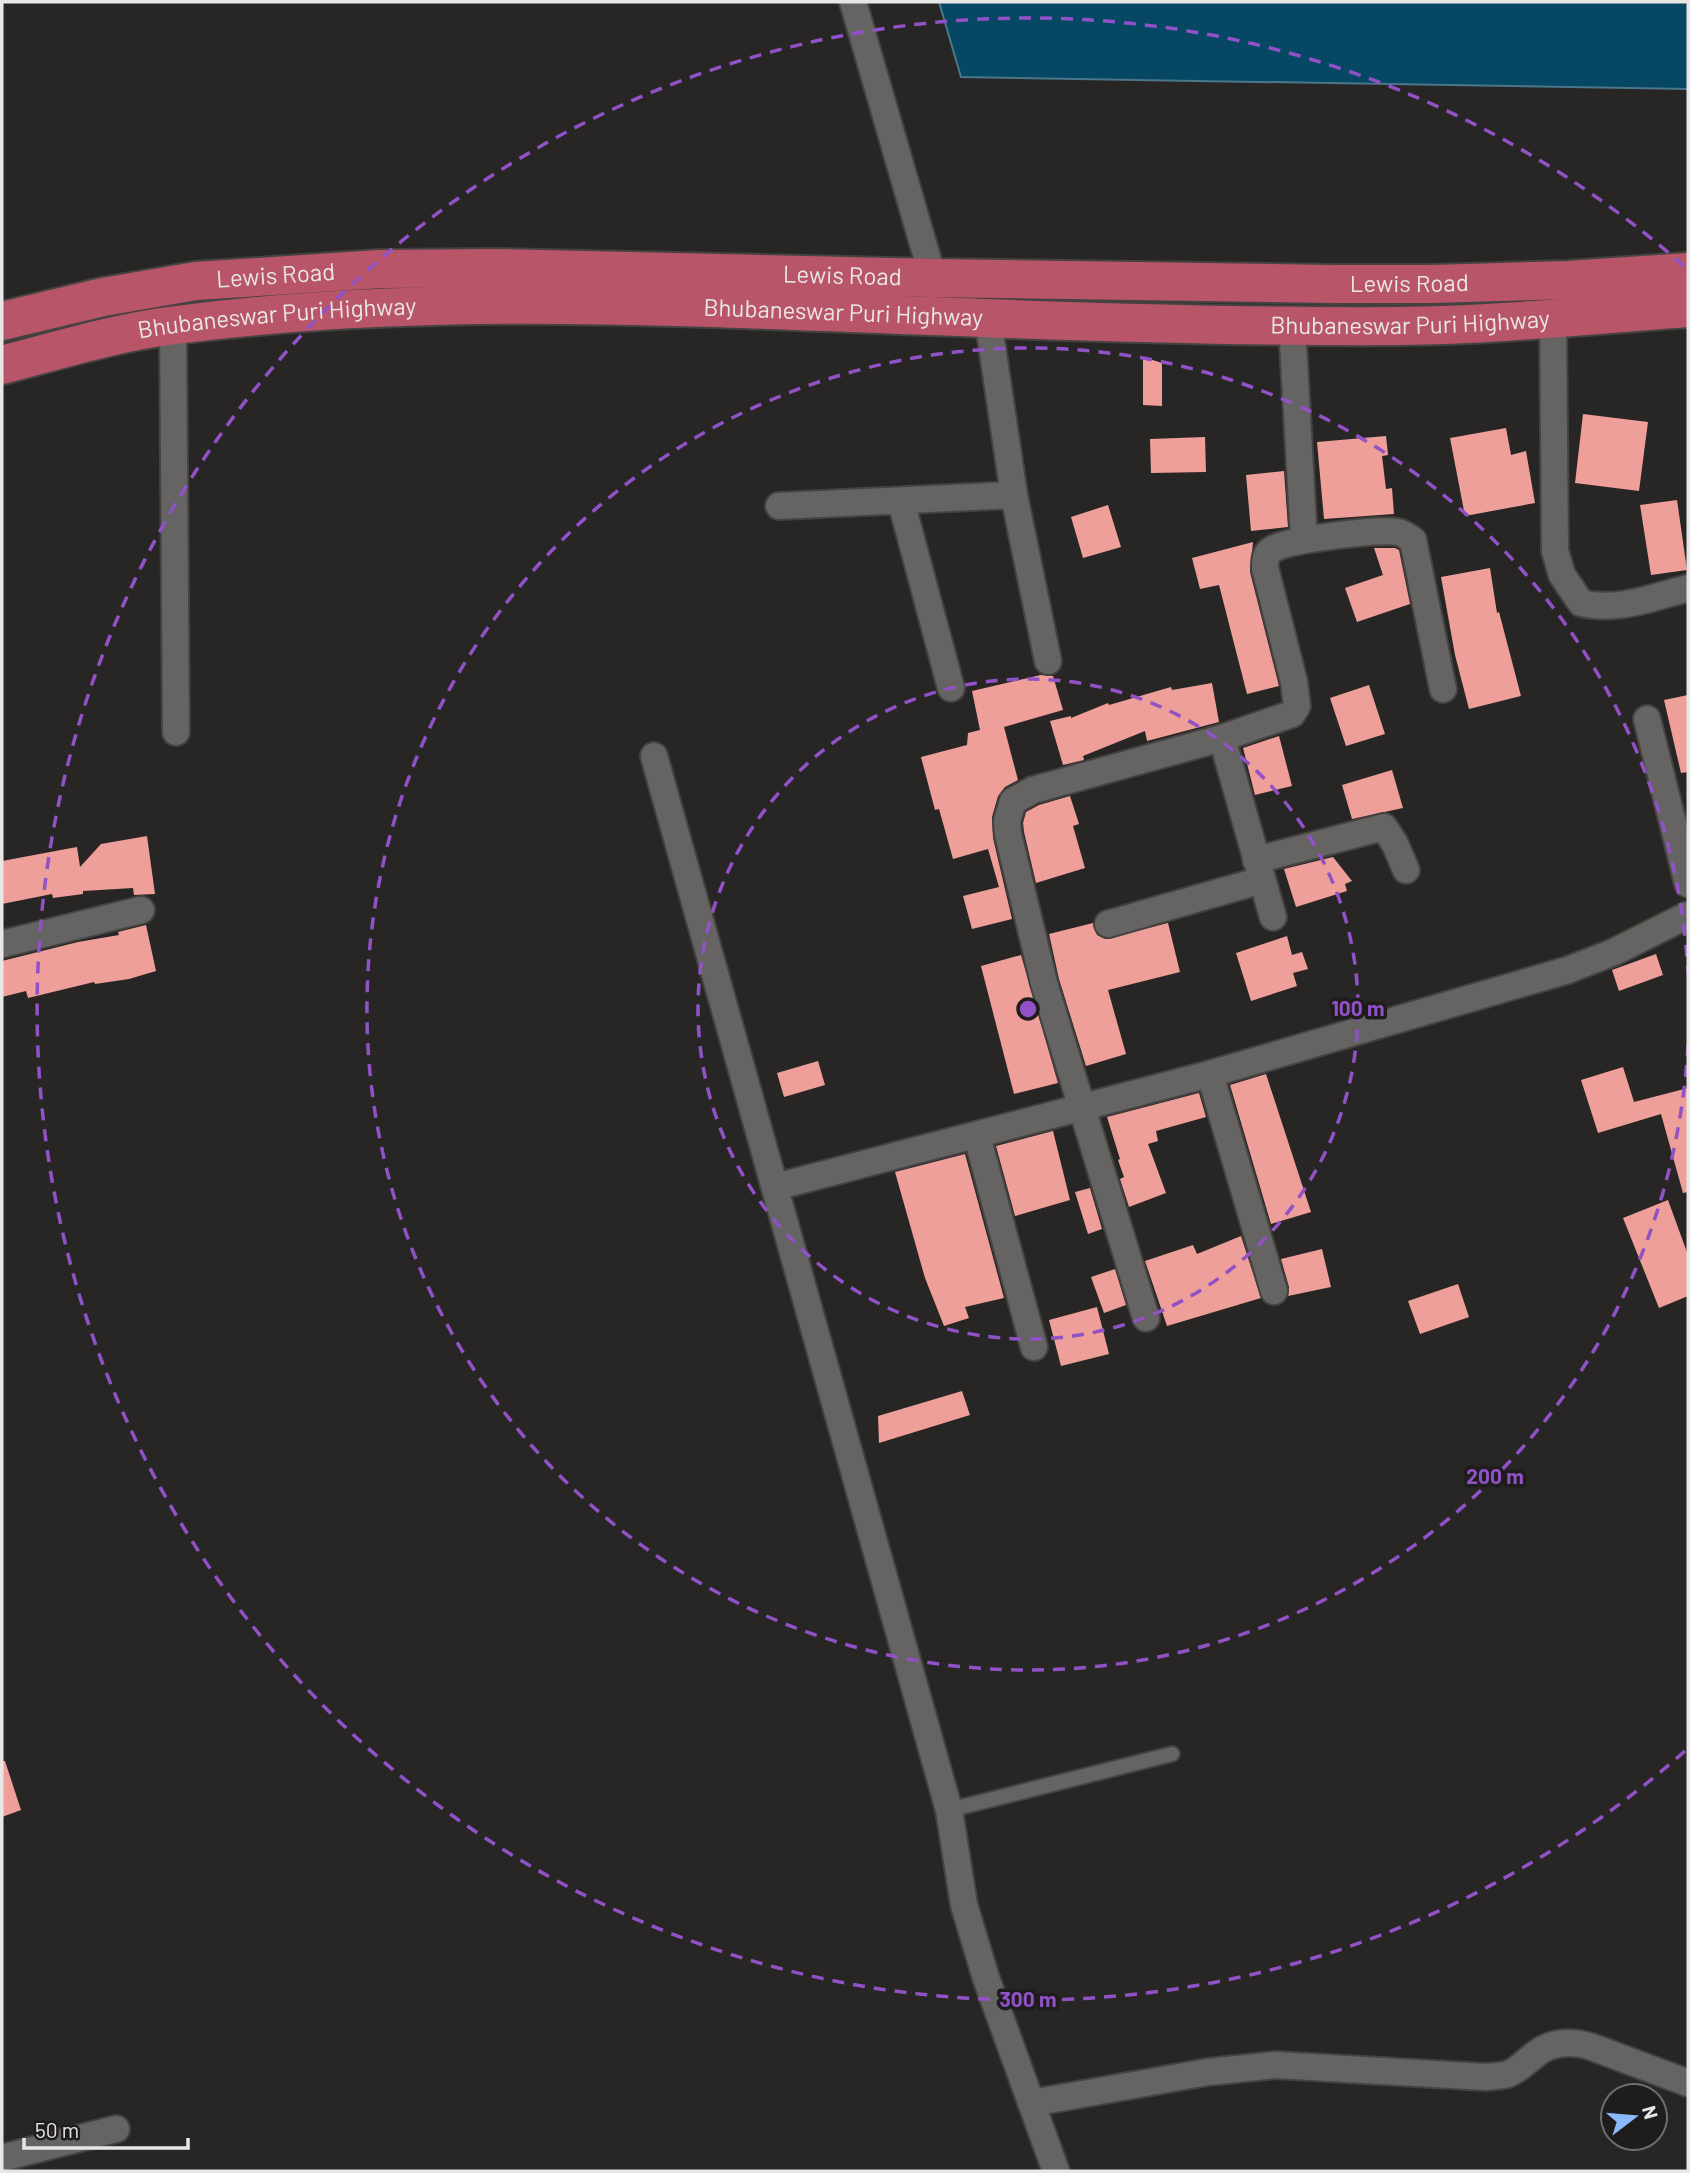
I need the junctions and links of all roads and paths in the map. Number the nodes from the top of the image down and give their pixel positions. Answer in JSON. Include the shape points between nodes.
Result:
{"nodes":[{"id":1,"x":853,"y":2,"type":"edge"},
{"id":2,"x":1688,"y":272,"type":"edge"},
{"id":3,"x":933,"y":278,"type":"junction"},
{"id":4,"x":1688,"y":308,"type":"edge"},
{"id":5,"x":988,"y":318,"type":"junction"},
{"id":6,"x":1553,"y":318,"type":"junction"},
{"id":7,"x":2,"y":321,"type":"edge"},
{"id":8,"x":173,"y":325,"type":"junction"},
{"id":9,"x":1292,"y":325,"type":"junction"},
{"id":10,"x":2,"y":365,"type":"edge"},
{"id":11,"x":1014,"y":495,"type":"junction"},
{"id":12,"x":901,"y":501,"type":"junction"},
{"id":13,"x":779,"y":506,"type":"dead end"},
{"id":14,"x":1304,"y":540,"type":"junction"},
{"id":15,"x":1688,"y":587,"type":"edge"},
{"id":16,"x":1048,"y":661,"type":"dead end"},
{"id":17,"x":951,"y":688,"type":"dead end"},
{"id":18,"x":1443,"y":689,"type":"dead end"},
{"id":19,"x":1647,"y":719,"type":"dead end"},
{"id":20,"x":176,"y":732,"type":"dead end"},
{"id":21,"x":1222,"y":738,"type":"junction"},
{"id":22,"x":654,"y":756,"type":"dead end"},
{"id":23,"x":1259,"y":870,"type":"junction"},
{"id":24,"x":1406,"y":870,"type":"dead end"},
{"id":25,"x":1688,"y":884,"type":"edge"},
{"id":26,"x":141,"y":910,"type":"dead end"},
{"id":27,"x":1688,"y":915,"type":"edge"},
{"id":28,"x":1273,"y":917,"type":"dead end"},
{"id":29,"x":1108,"y":924,"type":"dead end"},
{"id":30,"x":2,"y":944,"type":"edge"},
{"id":31,"x":1210,"y":1074,"type":"junction"},
{"id":32,"x":1082,"y":1105,"type":"junction"},
{"id":33,"x":977,"y":1136,"type":"junction"},
{"id":34,"x":775,"y":1187,"type":"junction"},
{"id":35,"x":1274,"y":1291,"type":"dead end"},
{"id":36,"x":1146,"y":1318,"type":"dead end"},
{"id":37,"x":1034,"y":1347,"type":"dead end"},
{"id":38,"x":1172,"y":1754,"type":"dead end"},
{"id":39,"x":948,"y":1810,"type":"junction"},
{"id":40,"x":1688,"y":2083,"type":"edge"},
{"id":41,"x":1031,"y":2103,"type":"junction"},
{"id":42,"x":116,"y":2129,"type":"dead end"},
{"id":43,"x":2,"y":2158,"type":"edge"},
{"id":44,"x":1056,"y":2171,"type":"edge"}],
"edges":[{"from":1,"to":3,"type":"street"},
{"from":2,"to":3,"type":"highway","name":"Lewis Road","via":[[1431,284]]},
{"from":3,"to":7,"type":"highway","name":"Lewis Road","via":[[497,268],[367,270],[196,281]]},
{"from":4,"to":6,"type":"highway","name":"Bhubaneswar Puri Highway"},
{"from":5,"to":8,"type":"highway","name":"Bhubaneswar Puri Highway","via":[[656,306],[443,306],[321,311]]},
{"from":5,"to":9,"type":"highway","name":"Bhubaneswar Puri Highway"},
{"from":5,"to":11,"type":"street"},
{"from":6,"to":9,"type":"highway","name":"Bhubaneswar Puri Highway","via":[[1403,326]]},
{"from":6,"to":15,"type":"street","via":[[1555,551],[1562,575],[1581,603],[1598,607]]},
{"from":8,"to":10,"type":"highway","name":"Bhubaneswar Puri Highway"},
{"from":8,"to":20,"type":"street"},
{"from":9,"to":14,"type":"street"},
{"from":11,"to":12,"type":"street"},
{"from":11,"to":16,"type":"street"},
{"from":12,"to":13,"type":"street"},
{"from":12,"to":17,"type":"street"},
{"from":14,"to":18,"type":"street","via":[[1384,532],[1401,533],[1413,540]]},
{"from":14,"to":21,"type":"street","via":[[1273,548],[1266,555],[1265,568],[1297,706],[1283,718]]},
{"from":19,"to":25,"type":"street"},
{"from":21,"to":23,"type":"street"},
{"from":21,"to":32,"type":"street","via":[[1033,790],[1013,801],[1009,810],[1013,860],[1044,983]]},
{"from":22,"to":34,"type":"street"},
{"from":23,"to":24,"type":"street","via":[[1384,827]]},
{"from":23,"to":28,"type":"street"},
{"from":23,"to":29,"type":"street"},
{"from":26,"to":30,"type":"street"},
{"from":27,"to":31,"type":"street","via":[[1568,970]]},
{"from":31,"to":32,"type":"street"},
{"from":31,"to":35,"type":"street"},
{"from":32,"to":33,"type":"street"},
{"from":32,"to":36,"type":"street"},
{"from":33,"to":34,"type":"street"},
{"from":33,"to":37,"type":"street"},
{"from":34,"to":39,"type":"street"},
{"from":38,"to":39,"type":"lane"},
{"from":39,"to":41,"type":"street","via":[[964,1905]]},
{"from":40,"to":41,"type":"street","via":[[1585,2045],[1561,2042],[1546,2046],[1521,2067],[1486,2077],[1276,2064]]},
{"from":41,"to":44,"type":"street"},
{"from":42,"to":43,"type":"street"}]}
